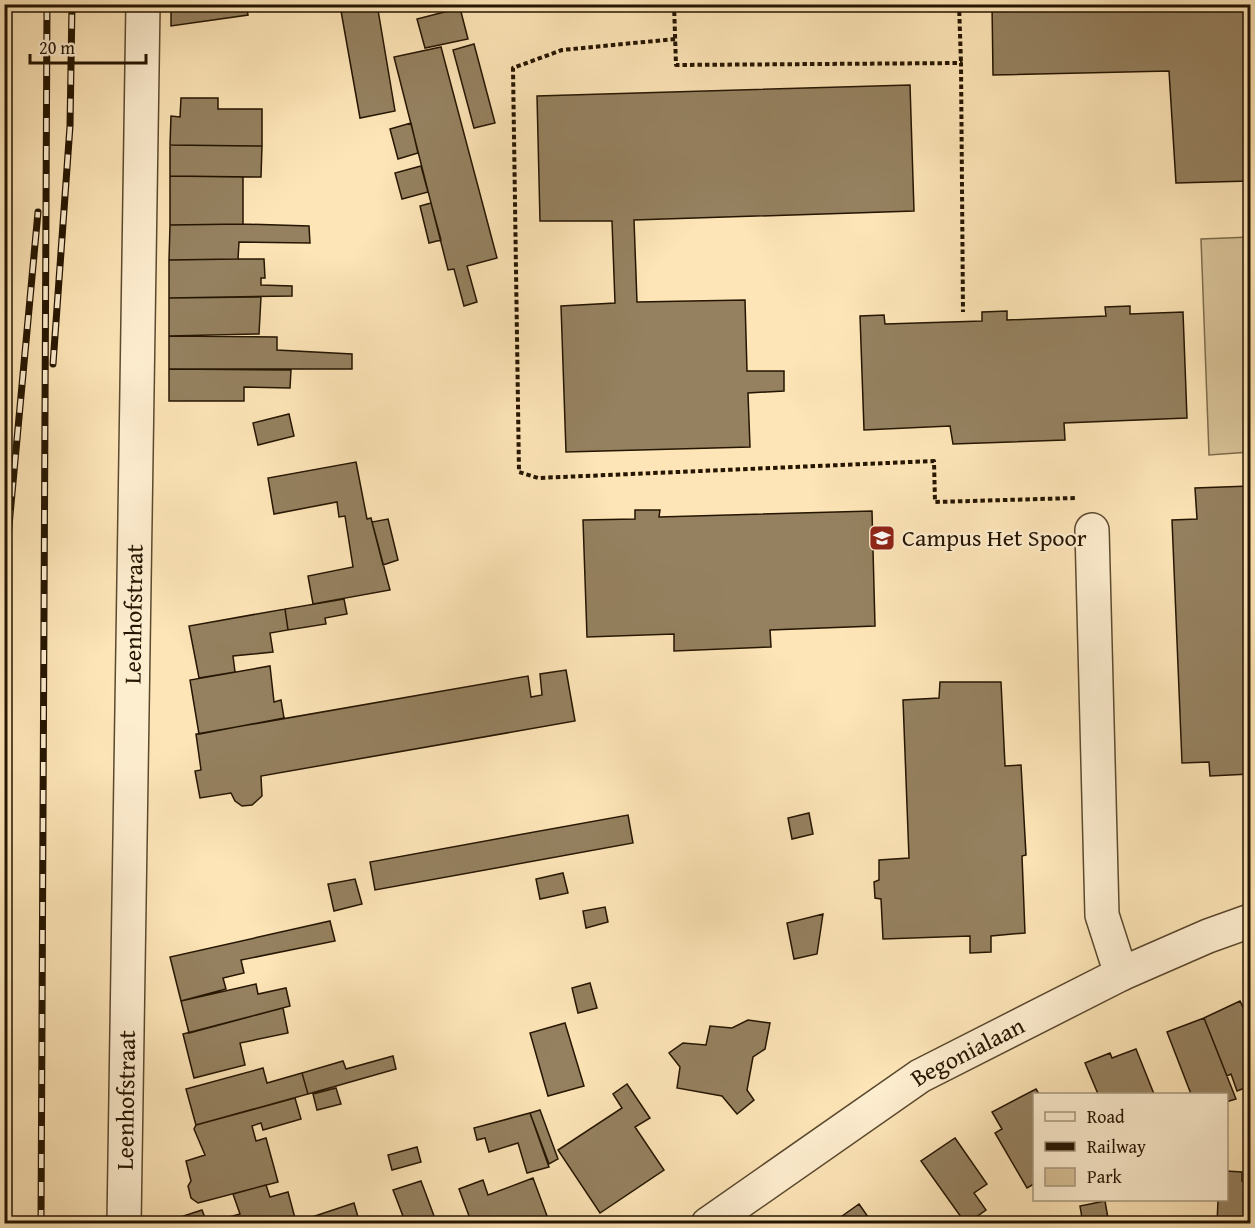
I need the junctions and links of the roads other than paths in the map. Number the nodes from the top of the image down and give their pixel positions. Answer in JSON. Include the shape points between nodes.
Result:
{"nodes":[{"id":1,"x":143,"y":4,"type":"edge"},
{"id":2,"x":1092,"y":530,"type":"road end"},
{"id":3,"x":1251,"y":921,"type":"edge"},
{"id":4,"x":1121,"y":974,"type":"junction"},
{"id":5,"x":124,"y":1224,"type":"edge"},
{"id":6,"x":708,"y":1224,"type":"edge"}],
"edges":[{"from":1,"to":5,"type":"street","name":"Leenhofstraat"},
{"from":2,"to":4,"type":"street","via":[[1102,915]]},
{"from":3,"to":4,"type":"street","name":"Begonialaan"},
{"from":4,"to":6,"type":"street","name":"Begonialaan","via":[[920,1076]]}]}
